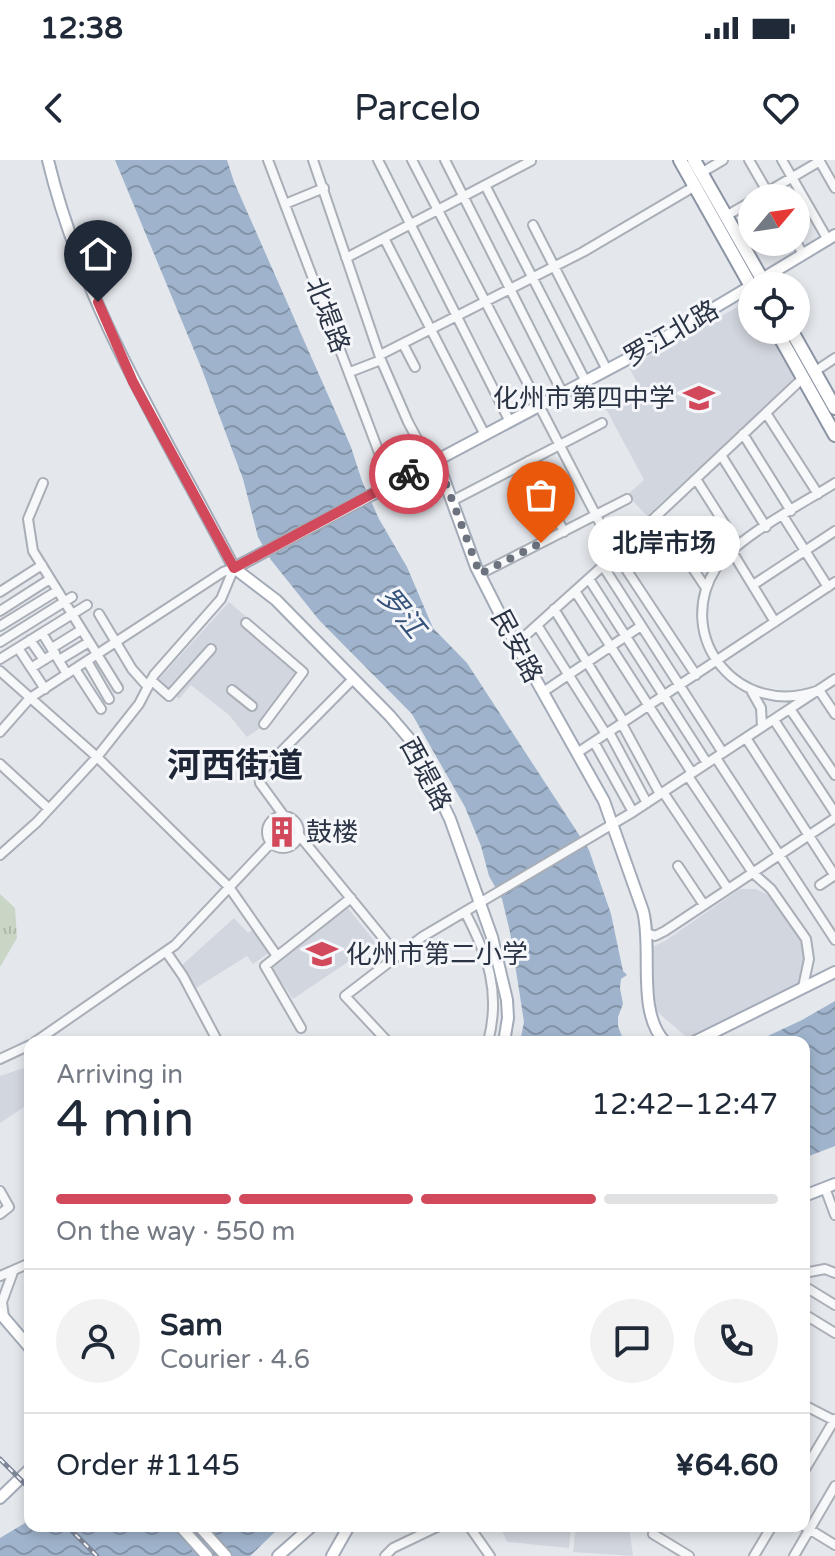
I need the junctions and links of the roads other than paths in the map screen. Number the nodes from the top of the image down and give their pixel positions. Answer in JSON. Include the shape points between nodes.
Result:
{"nodes":[{"id":1,"x":48,"y":160,"type":"edge"},
{"id":2,"x":268,"y":160,"type":"edge"},
{"id":3,"x":313,"y":160,"type":"edge"},
{"id":4,"x":378,"y":160,"type":"edge"},
{"id":5,"x":412,"y":160,"type":"edge"},
{"id":6,"x":445,"y":160,"type":"edge"},
{"id":7,"x":680,"y":160,"type":"edge"},
{"id":8,"x":694,"y":160,"type":"edge"},
{"id":9,"x":723,"y":160,"type":"edge"},
{"id":10,"x":749,"y":160,"type":"edge"},
{"id":11,"x":782,"y":160,"type":"edge"},
{"id":12,"x":531,"y":161,"type":"edge"},
{"id":13,"x":820,"y":161,"type":"edge"},
{"id":14,"x":701,"y":173,"type":"junction"},
{"id":15,"x":792,"y":178,"type":"junction"},
{"id":16,"x":763,"y":184,"type":"edge"},
{"id":17,"x":784,"y":184,"type":"edge"},
{"id":18,"x":485,"y":185,"type":"junction"},
{"id":19,"x":695,"y":186,"type":"junction"},
{"id":20,"x":324,"y":188,"type":"junction"},
{"id":21,"x":835,"y":188,"type":"edge"},
{"id":22,"x":463,"y":197,"type":"junction"},
{"id":23,"x":285,"y":204,"type":"junction"},
{"id":24,"x":738,"y":209,"type":"edge"},
{"id":25,"x":438,"y":210,"type":"junction"},
{"id":26,"x":726,"y":216,"type":"junction"},
{"id":27,"x":409,"y":225,"type":"junction"},
{"id":28,"x":533,"y":225,"type":"dead end"},
{"id":29,"x":384,"y":238,"type":"junction"},
{"id":30,"x":831,"y":238,"type":"edge"},
{"id":31,"x":810,"y":250,"type":"edge"},
{"id":32,"x":800,"y":256,"type":"edge"},
{"id":33,"x":346,"y":258,"type":"junction"},
{"id":34,"x":554,"y":267,"type":"junction"},
{"id":35,"x":750,"y":272,"type":"edge"},
{"id":36,"x":752,"y":272,"type":"edge"},
{"id":37,"x":777,"y":272,"type":"edge"},
{"id":38,"x":533,"y":278,"type":"junction"},
{"id":39,"x":510,"y":290,"type":"junction"},
{"id":40,"x":738,"y":296,"type":"edge"},
{"id":41,"x":485,"y":302,"type":"junction"},
{"id":42,"x":456,"y":317,"type":"junction"},
{"id":43,"x":431,"y":330,"type":"junction"},
{"id":44,"x":403,"y":344,"type":"junction"},
{"id":45,"x":786,"y":344,"type":"edge"},
{"id":46,"x":797,"y":344,"type":"edge"},
{"id":47,"x":380,"y":358,"type":"junction"},
{"id":48,"x":835,"y":358,"type":"edge"},
{"id":49,"x":415,"y":367,"type":"dead end"},
{"id":50,"x":607,"y":370,"type":"junction"},
{"id":51,"x":350,"y":372,"type":"junction"},
{"id":52,"x":809,"y":375,"type":"junction"},
{"id":53,"x":586,"y":382,"type":"junction"},
{"id":54,"x":563,"y":394,"type":"junction"},
{"id":55,"x":539,"y":406,"type":"junction"},
{"id":56,"x":835,"y":408,"type":"edge"},
{"id":57,"x":766,"y":413,"type":"junction"},
{"id":58,"x":510,"y":422,"type":"junction"},
{"id":59,"x":602,"y":423,"type":"dead end"},
{"id":60,"x":743,"y":434,"type":"junction"},
{"id":61,"x":485,"y":435,"type":"junction"},
{"id":62,"x":835,"y":435,"type":"edge"},
{"id":63,"x":559,"y":445,"type":"junction"},
{"id":64,"x":721,"y":455,"type":"junction"},
{"id":65,"x":528,"y":461,"type":"junction"},
{"id":66,"x":429,"y":464,"type":"junction"},
{"id":67,"x":386,"y":471,"type":"dead end"},
{"id":68,"x":696,"y":479,"type":"junction"},
{"id":69,"x":43,"y":483,"type":"dead end"},
{"id":70,"x":835,"y":483,"type":"edge"},
{"id":71,"x":818,"y":494,"type":"junction"},
{"id":72,"x":627,"y":499,"type":"dead end"},
{"id":73,"x":452,"y":501,"type":"junction"},
{"id":74,"x":787,"y":514,"type":"junction"},
{"id":75,"x":596,"y":515,"type":"junction"},
{"id":76,"x":657,"y":515,"type":"junction"},
{"id":77,"x":766,"y":527,"type":"junction"},
{"id":78,"x":835,"y":531,"type":"edge"},
{"id":79,"x":564,"y":532,"type":"junction"},
{"id":80,"x":735,"y":548,"type":"junction"},
{"id":81,"x":805,"y":551,"type":"junction"},
{"id":82,"x":616,"y":554,"type":"junction"},
{"id":83,"x":42,"y":565,"type":"junction"},
{"id":84,"x":603,"y":566,"type":"junction"},
{"id":85,"x":234,"y":568,"type":"junction"},
{"id":86,"x":480,"y":574,"type":"junction"},
{"id":87,"x":50,"y":579,"type":"junction"},
{"id":88,"x":589,"y":579,"type":"junction"},
{"id":89,"x":753,"y":585,"type":"junction"},
{"id":90,"x":832,"y":585,"type":"edge"},
{"id":91,"x":706,"y":588,"type":"junction"},
{"id":92,"x":57,"y":591,"type":"junction"},
{"id":93,"x":575,"y":591,"type":"junction"},
{"id":94,"x":0,"y":592,"type":"edge"},
{"id":95,"x":68,"y":600,"type":"junction"},
{"id":96,"x":87,"y":605,"type":"dead end"},
{"id":97,"x":554,"y":609,"type":"junction"},
{"id":98,"x":0,"y":611,"type":"edge"},
{"id":99,"x":99,"y":614,"type":"dead end"},
{"id":100,"x":71,"y":615,"type":"junction"},
{"id":101,"x":775,"y":622,"type":"junction"},
{"id":102,"x":246,"y":623,"type":"dead end"},
{"id":103,"x":537,"y":625,"type":"junction"},
{"id":104,"x":0,"y":626,"type":"edge"},
{"id":105,"x":641,"y":626,"type":"junction"},
{"id":106,"x":81,"y":630,"type":"junction"},
{"id":107,"x":42,"y":633,"type":"junction"},
{"id":108,"x":626,"y":636,"type":"junction"},
{"id":109,"x":30,"y":640,"type":"junction"},
{"id":110,"x":0,"y":642,"type":"edge"},
{"id":111,"x":89,"y":642,"type":"junction"},
{"id":112,"x":116,"y":642,"type":"junction"},
{"id":113,"x":516,"y":644,"type":"junction"},
{"id":114,"x":611,"y":646,"type":"junction"},
{"id":115,"x":18,"y":648,"type":"junction"},
{"id":116,"x":211,"y":649,"type":"dead end"},
{"id":117,"x":55,"y":654,"type":"junction"},
{"id":118,"x":97,"y":655,"type":"junction"},
{"id":119,"x":0,"y":659,"type":"edge"},
{"id":120,"x":44,"y":660,"type":"junction"},
{"id":121,"x":718,"y":660,"type":"junction"},
{"id":122,"x":87,"y":661,"type":"junction"},
{"id":123,"x":587,"y":662,"type":"junction"},
{"id":124,"x":31,"y":668,"type":"junction"},
{"id":125,"x":0,"y":671,"type":"edge"},
{"id":126,"x":71,"y":671,"type":"junction"},
{"id":127,"x":569,"y":675,"type":"junction"},
{"id":128,"x":696,"y":675,"type":"junction"},
{"id":129,"x":354,"y":678,"type":"junction"},
{"id":130,"x":835,"y":679,"type":"edge"},
{"id":131,"x":149,"y":684,"type":"junction"},
{"id":132,"x":680,"y":685,"type":"junction"},
{"id":133,"x":118,"y":688,"type":"dead end"},
{"id":134,"x":45,"y":689,"type":"junction"},
{"id":135,"x":232,"y":690,"type":"dead end"},
{"id":136,"x":819,"y":690,"type":"junction"},
{"id":137,"x":751,"y":691,"type":"junction"},
{"id":138,"x":543,"y":692,"type":"junction"},
{"id":139,"x":664,"y":696,"type":"junction"},
{"id":140,"x":30,"y":698,"type":"junction"},
{"id":141,"x":109,"y":699,"type":"dead end"},
{"id":142,"x":252,"y":706,"type":"dead end"},
{"id":143,"x":648,"y":706,"type":"junction"},
{"id":144,"x":101,"y":709,"type":"dead end"},
{"id":145,"x":790,"y":709,"type":"junction"},
{"id":146,"x":835,"y":714,"type":"edge"},
{"id":147,"x":774,"y":720,"type":"junction"},
{"id":148,"x":623,"y":723,"type":"junction"},
{"id":149,"x":264,"y":724,"type":"dead end"},
{"id":150,"x":0,"y":732,"type":"edge"},
{"id":151,"x":755,"y":732,"type":"junction"},
{"id":152,"x":608,"y":733,"type":"junction"},
{"id":153,"x":746,"y":738,"type":"junction"},
{"id":154,"x":594,"y":742,"type":"junction"},
{"id":155,"x":577,"y":753,"type":"junction"},
{"id":156,"x":720,"y":755,"type":"junction"},
{"id":157,"x":97,"y":757,"type":"junction"},
{"id":158,"x":707,"y":763,"type":"junction"},
{"id":159,"x":0,"y":764,"type":"edge"},
{"id":160,"x":690,"y":775,"type":"junction"},
{"id":161,"x":835,"y":775,"type":"edge"},
{"id":162,"x":662,"y":793,"type":"junction"},
{"id":163,"x":647,"y":803,"type":"junction"},
{"id":164,"x":49,"y":809,"type":"junction"},
{"id":165,"x":633,"y":812,"type":"junction"},
{"id":166,"x":284,"y":816,"type":"junction"},
{"id":167,"x":835,"y":818,"type":"edge"},
{"id":168,"x":611,"y":825,"type":"junction"},
{"id":169,"x":299,"y":835,"type":"junction"},
{"id":170,"x":809,"y":836,"type":"junction"},
{"id":171,"x":271,"y":843,"type":"junction"},
{"id":172,"x":0,"y":855,"type":"edge"},
{"id":173,"x":780,"y":855,"type":"junction"},
{"id":174,"x":678,"y":866,"type":"dead end"},
{"id":175,"x":753,"y":873,"type":"junction"},
{"id":176,"x":835,"y":876,"type":"edge"},
{"id":177,"x":820,"y":885,"type":"dead end"},
{"id":178,"x":229,"y":887,"type":"junction"},
{"id":179,"x":728,"y":889,"type":"junction"},
{"id":180,"x":351,"y":898,"type":"junction"},
{"id":181,"x":485,"y":899,"type":"junction"},
{"id":182,"x":704,"y":905,"type":"junction"},
{"id":183,"x":465,"y":912,"type":"junction"},
{"id":184,"x":651,"y":934,"type":"junction"},
{"id":185,"x":835,"y":940,"type":"edge"},
{"id":186,"x":167,"y":953,"type":"junction"},
{"id":187,"x":397,"y":955,"type":"junction"},
{"id":188,"x":277,"y":956,"type":"junction"},
{"id":189,"x":835,"y":972,"type":"edge"},
{"id":190,"x":803,"y":987,"type":"junction"},
{"id":191,"x":301,"y":1028,"type":"dead end"},
{"id":192,"x":44,"y":1036,"type":"edge"},
{"id":193,"x":215,"y":1036,"type":"edge"},
{"id":194,"x":382,"y":1036,"type":"edge"},
{"id":195,"x":489,"y":1036,"type":"edge"},
{"id":196,"x":505,"y":1036,"type":"edge"},
{"id":197,"x":661,"y":1036,"type":"edge"},
{"id":198,"x":706,"y":1036,"type":"edge"},
{"id":199,"x":24,"y":1048,"type":"edge"},
{"id":200,"x":0,"y":1059,"type":"edge"},
{"id":201,"x":835,"y":1176,"type":"edge"},
{"id":202,"x":810,"y":1186,"type":"edge"},
{"id":203,"x":830,"y":1186,"type":"edge"},
{"id":204,"x":0,"y":1191,"type":"edge"},
{"id":205,"x":810,"y":1194,"type":"edge"},
{"id":206,"x":0,"y":1214,"type":"edge"},
{"id":207,"x":835,"y":1215,"type":"edge"},
{"id":208,"x":24,"y":1266,"type":"edge"},
{"id":209,"x":13,"y":1272,"type":"junction"},
{"id":210,"x":810,"y":1272,"type":"edge"},
{"id":211,"x":835,"y":1273,"type":"edge"},
{"id":212,"x":0,"y":1276,"type":"edge"},
{"id":213,"x":810,"y":1290,"type":"edge"},
{"id":214,"x":835,"y":1305,"type":"edge"},
{"id":215,"x":2,"y":1315,"type":"edge"},
{"id":216,"x":810,"y":1318,"type":"edge"},
{"id":217,"x":835,"y":1333,"type":"edge"},
{"id":218,"x":24,"y":1341,"type":"edge"},
{"id":219,"x":810,"y":1408,"type":"edge"},
{"id":220,"x":835,"y":1420,"type":"edge"},
{"id":221,"x":810,"y":1461,"type":"edge"},
{"id":222,"x":24,"y":1475,"type":"edge"},
{"id":223,"x":835,"y":1486,"type":"edge"},
{"id":224,"x":0,"y":1498,"type":"edge"},
{"id":225,"x":810,"y":1524,"type":"edge"},
{"id":226,"x":810,"y":1530,"type":"edge"},
{"id":227,"x":185,"y":1532,"type":"edge"},
{"id":228,"x":204,"y":1532,"type":"edge"},
{"id":229,"x":305,"y":1532,"type":"edge"},
{"id":230,"x":314,"y":1532,"type":"edge"},
{"id":231,"x":339,"y":1532,"type":"edge"},
{"id":232,"x":346,"y":1532,"type":"edge"},
{"id":233,"x":426,"y":1532,"type":"edge"},
{"id":234,"x":473,"y":1532,"type":"edge"},
{"id":235,"x":768,"y":1532,"type":"edge"},
{"id":236,"x":805,"y":1532,"type":"edge"},
{"id":237,"x":653,"y":1534,"type":"dead end"},
{"id":238,"x":835,"y":1545,"type":"edge"},
{"id":239,"x":207,"y":1556,"type":"edge"},
{"id":240,"x":226,"y":1556,"type":"edge"},
{"id":241,"x":278,"y":1556,"type":"edge"},
{"id":242,"x":287,"y":1556,"type":"edge"},
{"id":243,"x":325,"y":1556,"type":"edge"},
{"id":244,"x":332,"y":1556,"type":"edge"},
{"id":245,"x":385,"y":1556,"type":"edge"},
{"id":246,"x":490,"y":1556,"type":"edge"},
{"id":247,"x":689,"y":1556,"type":"edge"},
{"id":248,"x":754,"y":1556,"type":"edge"},
{"id":249,"x":794,"y":1556,"type":"edge"}],
"edges":[{"from":1,"to":85,"type":"main road","via":[[73,241],[133,382]]},
{"from":2,"to":23,"type":"street","name":"北堤路"},
{"from":3,"to":20,"type":"street","name":"民安路"},
{"from":4,"to":27,"type":"street"},
{"from":5,"to":25,"type":"street"},
{"from":6,"to":22,"type":"street"},
{"from":7,"to":19,"type":"highway"},
{"from":8,"to":14,"type":"highway"},
{"from":9,"to":14,"type":"street"},
{"from":10,"to":16,"type":"street"},
{"from":11,"to":15,"type":"street"},
{"from":12,"to":18,"type":"street"},
{"from":13,"to":15,"type":"street"},
{"from":13,"to":21,"type":"street"},
{"from":14,"to":26,"type":"highway"},
{"from":15,"to":17,"type":"street"},
{"from":15,"to":30,"type":"street"},
{"from":18,"to":22,"type":"street"},
{"from":18,"to":38,"type":"street"},
{"from":19,"to":34,"type":"street"},
{"from":19,"to":35,"type":"highway"},
{"from":20,"to":23,"type":"street"},
{"from":20,"to":33,"type":"street","name":"民安路"},
{"from":22,"to":25,"type":"street"},
{"from":22,"to":39,"type":"street"},
{"from":23,"to":51,"type":"street","name":"北堤路"},
{"from":24,"to":26,"type":"street"},
{"from":25,"to":27,"type":"street"},
{"from":25,"to":41,"type":"street"},
{"from":26,"to":36,"type":"highway"},
{"from":27,"to":29,"type":"street"},
{"from":27,"to":42,"type":"street"},
{"from":28,"to":34,"type":"street"},
{"from":29,"to":33,"type":"street"},
{"from":29,"to":43,"type":"street"},
{"from":30,"to":31,"type":"main road","name":"罗江北路"},
{"from":32,"to":37,"type":"main road","name":"罗江北路"},
{"from":33,"to":47,"type":"street","name":"民安路"},
{"from":34,"to":38,"type":"street"},
{"from":34,"to":50,"type":"street"},
{"from":38,"to":39,"type":"street"},
{"from":38,"to":53,"type":"street"},
{"from":39,"to":41,"type":"street"},
{"from":39,"to":54,"type":"street"},
{"from":40,"to":50,"type":"main road","name":"罗江北路"},
{"from":41,"to":42,"type":"street"},
{"from":41,"to":55,"type":"street"},
{"from":42,"to":43,"type":"street"},
{"from":42,"to":58,"type":"street"},
{"from":43,"to":44,"type":"street"},
{"from":43,"to":61,"type":"street"},
{"from":44,"to":47,"type":"street"},
{"from":44,"to":49,"type":"street"},
{"from":45,"to":52,"type":"highway"},
{"from":46,"to":52,"type":"highway"},
{"from":47,"to":51,"type":"street"},
{"from":47,"to":66,"type":"street","name":"民安路"},
{"from":48,"to":52,"type":"street"},
{"from":50,"to":53,"type":"main road","name":"罗江北路"},
{"from":51,"to":67,"type":"street","name":"北堤路"},
{"from":52,"to":56,"type":"highway"},
{"from":52,"to":57,"type":"street"},
{"from":52,"to":62,"type":"highway"},
{"from":53,"to":54,"type":"main road","name":"罗江北路"},
{"from":54,"to":55,"type":"main road","name":"罗江北路"},
{"from":55,"to":58,"type":"main road","name":"罗江北路"},
{"from":55,"to":63,"type":"street"},
{"from":57,"to":60,"type":"street"},
{"from":57,"to":71,"type":"street"},
{"from":58,"to":61,"type":"main road","name":"罗江北路"},
{"from":59,"to":63,"type":"street"},
{"from":60,"to":64,"type":"street"},
{"from":60,"to":74,"type":"street"},
{"from":61,"to":66,"type":"main road","name":"罗江北路"},
{"from":63,"to":65,"type":"street"},
{"from":63,"to":75,"type":"street"},
{"from":64,"to":68,"type":"street"},
{"from":64,"to":77,"type":"street"},
{"from":65,"to":73,"type":"street"},
{"from":65,"to":79,"type":"street"},
{"from":66,"to":73,"type":"main road","name":"民安路"},
{"from":66,"to":85,"type":"main road","name":"罗江北路"},
{"from":68,"to":76,"type":"street"},
{"from":68,"to":80,"type":"street"},
{"from":69,"to":83,"type":"street","via":[[28,519],[33,551]]},
{"from":70,"to":71,"type":"street"},
{"from":71,"to":74,"type":"street"},
{"from":72,"to":75,"type":"street"},
{"from":73,"to":86,"type":"main road","name":"民安路"},
{"from":74,"to":77,"type":"street"},
{"from":74,"to":81,"type":"street"},
{"from":75,"to":79,"type":"street"},
{"from":75,"to":82,"type":"street"},
{"from":76,"to":82,"type":"street"},
{"from":76,"to":91,"type":"street"},
{"from":77,"to":80,"type":"street"},
{"from":78,"to":81,"type":"street"},
{"from":79,"to":86,"type":"street"},
{"from":80,"to":89,"type":"street"},
{"from":80,"to":91,"type":"street"},
{"from":81,"to":89,"type":"street"},
{"from":81,"to":90,"type":"street"},
{"from":82,"to":84,"type":"street"},
{"from":82,"to":128,"type":"street"},
{"from":83,"to":87,"type":"street"},
{"from":83,"to":94,"type":"street"},
{"from":84,"to":88,"type":"street"},
{"from":84,"to":105,"type":"street"},
{"from":85,"to":112,"type":"street"},
{"from":85,"to":129,"type":"main road","name":"西堤路","via":[[276,600]]},
{"from":85,"to":131,"type":"street","via":[[221,599]]},
{"from":86,"to":113,"type":"main road","name":"民安路"},
{"from":87,"to":92,"type":"street"},
{"from":87,"to":98,"type":"street"},
{"from":88,"to":93,"type":"street"},
{"from":88,"to":108,"type":"street"},
{"from":89,"to":101,"type":"street"},
{"from":90,"to":101,"type":"street"},
{"from":91,"to":121,"type":"street","via":[[705,632]]},
{"from":92,"to":95,"type":"street"},
{"from":92,"to":104,"type":"street"},
{"from":93,"to":97,"type":"street"},
{"from":93,"to":114,"type":"street"},
{"from":95,"to":100,"type":"street"},
{"from":95,"to":110,"type":"street"},
{"from":96,"to":100,"type":"street"},
{"from":97,"to":103,"type":"street"},
{"from":97,"to":123,"type":"street"},
{"from":99,"to":112,"type":"street"},
{"from":100,"to":106,"type":"street"},
{"from":100,"to":107,"type":"street"},
{"from":101,"to":121,"type":"street"},
{"from":102,"to":149,"type":"street","via":[[303,672]]},
{"from":103,"to":113,"type":"street"},
{"from":103,"to":127,"type":"street"},
{"from":105,"to":108,"type":"street"},
{"from":105,"to":132,"type":"street"},
{"from":106,"to":111,"type":"street"},
{"from":106,"to":117,"type":"street"},
{"from":107,"to":109,"type":"street"},
{"from":107,"to":117,"type":"street"},
{"from":108,"to":114,"type":"street"},
{"from":108,"to":139,"type":"street"},
{"from":109,"to":115,"type":"street"},
{"from":109,"to":120,"type":"street"},
{"from":111,"to":117,"type":"street"},
{"from":111,"to":118,"type":"street"},
{"from":112,"to":118,"type":"street"},
{"from":112,"to":131,"type":"street","via":[[132,669]]},
{"from":113,"to":138,"type":"main road","name":"民安路"},
{"from":114,"to":123,"type":"street"},
{"from":114,"to":143,"type":"street"},
{"from":115,"to":119,"type":"street"},
{"from":115,"to":124,"type":"street"},
{"from":116,"to":131,"type":"street","via":[[169,696]]},
{"from":117,"to":120,"type":"street"},
{"from":117,"to":126,"type":"street"},
{"from":118,"to":122,"type":"street"},
{"from":118,"to":133,"type":"street"},
{"from":120,"to":124,"type":"street"},
{"from":121,"to":128,"type":"street"},
{"from":121,"to":137,"type":"street"},
{"from":122,"to":126,"type":"street"},
{"from":122,"to":141,"type":"street"},
{"from":123,"to":127,"type":"street"},
{"from":123,"to":148,"type":"street"},
{"from":124,"to":134,"type":"street"},
{"from":125,"to":140,"type":"street"},
{"from":126,"to":134,"type":"street"},
{"from":126,"to":144,"type":"street"},
{"from":127,"to":138,"type":"street"},
{"from":127,"to":152,"type":"street"},
{"from":128,"to":132,"type":"street"},
{"from":129,"to":166,"type":"street","via":[[259,774]]},
{"from":129,"to":181,"type":"main road","name":"西堤路","via":[[413,743]]},
{"from":130,"to":136,"type":"street"},
{"from":131,"to":157,"type":"street"},
{"from":132,"to":139,"type":"street"},
{"from":132,"to":156,"type":"street"},
{"from":134,"to":140,"type":"street"},
{"from":135,"to":142,"type":"street"},
{"from":136,"to":137,"type":"street","via":[[783,698]]},
{"from":136,"to":145,"type":"street"},
{"from":136,"to":146,"type":"street"},
{"from":137,"to":151,"type":"street","via":[[764,718]]},
{"from":138,"to":155,"type":"main road","name":"民安路"},
{"from":139,"to":143,"type":"street"},
{"from":139,"to":158,"type":"street"},
{"from":140,"to":150,"type":"street"},
{"from":140,"to":157,"type":"street"},
{"from":143,"to":148,"type":"street"},
{"from":143,"to":160,"type":"street"},
{"from":145,"to":147,"type":"street"},
{"from":145,"to":161,"type":"street"},
{"from":147,"to":151,"type":"street"},
{"from":147,"to":167,"type":"street"},
{"from":148,"to":152,"type":"street"},
{"from":148,"to":162,"type":"street"},
{"from":151,"to":153,"type":"street"},
{"from":152,"to":154,"type":"street"},
{"from":152,"to":163,"type":"street"},
{"from":153,"to":156,"type":"street"},
{"from":153,"to":170,"type":"street"},
{"from":154,"to":155,"type":"street"},
{"from":154,"to":165,"type":"street"},
{"from":155,"to":168,"type":"main road","name":"民安路"},
{"from":156,"to":158,"type":"street"},
{"from":156,"to":173,"type":"street"},
{"from":157,"to":164,"type":"street"},
{"from":157,"to":178,"type":"street"},
{"from":158,"to":160,"type":"street"},
{"from":159,"to":164,"type":"street"},
{"from":160,"to":162,"type":"street"},
{"from":160,"to":175,"type":"street"},
{"from":162,"to":163,"type":"street"},
{"from":162,"to":179,"type":"street"},
{"from":163,"to":165,"type":"street"},
{"from":164,"to":172,"type":"street"},
{"from":165,"to":168,"type":"street"},
{"from":166,"to":169,"type":"street","via":[[297,823]]},
{"from":166,"to":171,"type":"street","via":[[268,825]]},
{"from":167,"to":170,"type":"street"},
{"from":168,"to":181,"type":"street"},
{"from":168,"to":184,"type":"main road"},
{"from":169,"to":171,"type":"street","via":[[285,848]]},
{"from":169,"to":180,"type":"street"},
{"from":170,"to":173,"type":"street"},
{"from":170,"to":176,"type":"street"},
{"from":171,"to":178,"type":"street"},
{"from":173,"to":175,"type":"street"},
{"from":173,"to":185,"type":"street"},
{"from":174,"to":182,"type":"street"},
{"from":175,"to":179,"type":"street"},
{"from":175,"to":190,"type":"street","via":[[771,889],[806,939],[809,959]]},
{"from":176,"to":177,"type":"street"},
{"from":178,"to":186,"type":"street"},
{"from":178,"to":188,"type":"street"},
{"from":179,"to":182,"type":"street"},
{"from":180,"to":187,"type":"street"},
{"from":180,"to":188,"type":"street"},
{"from":181,"to":183,"type":"street"},
{"from":181,"to":196,"type":"main road","name":"西堤路","via":[[505,984]]},
{"from":182,"to":184,"type":"street"},
{"from":183,"to":187,"type":"street"},
{"from":183,"to":195,"type":"street","via":[[493,983]]},
{"from":184,"to":197,"type":"main road","via":[[651,1013]]},
{"from":186,"to":192,"type":"street"},
{"from":186,"to":193,"type":"street"},
{"from":187,"to":194,"type":"street","via":[[345,996]]},
{"from":188,"to":191,"type":"street","via":[[265,966]]},
{"from":189,"to":190,"type":"main road"},
{"from":190,"to":198,"type":"main road"},
{"from":199,"to":200,"type":"street"},
{"from":201,"to":202,"type":"main road"},
{"from":203,"to":205,"type":"main road"},
{"from":203,"to":207,"type":"street"},
{"from":204,"to":206,"type":"street","via":[[9,1207]]},
{"from":208,"to":209,"type":"street"},
{"from":209,"to":212,"type":"street"},
{"from":209,"to":215,"type":"street"},
{"from":210,"to":211,"type":"street"},
{"from":213,"to":214,"type":"street"},
{"from":215,"to":218,"type":"main road"},
{"from":216,"to":217,"type":"street"},
{"from":219,"to":220,"type":"street"},
{"from":220,"to":221,"type":"street"},
{"from":222,"to":224,"type":"main road"},
{"from":223,"to":225,"type":"street"},
{"from":226,"to":238,"type":"street"},
{"from":227,"to":239,"type":"main road"},
{"from":228,"to":240,"type":"main road"},
{"from":229,"to":241,"type":"main road"},
{"from":230,"to":242,"type":"main road"},
{"from":231,"to":243,"type":"main road"},
{"from":232,"to":244,"type":"main road"},
{"from":233,"to":245,"type":"street"},
{"from":234,"to":246,"type":"street"},
{"from":235,"to":248,"type":"street"},
{"from":236,"to":249,"type":"street"},
{"from":237,"to":247,"type":"street"}]}
